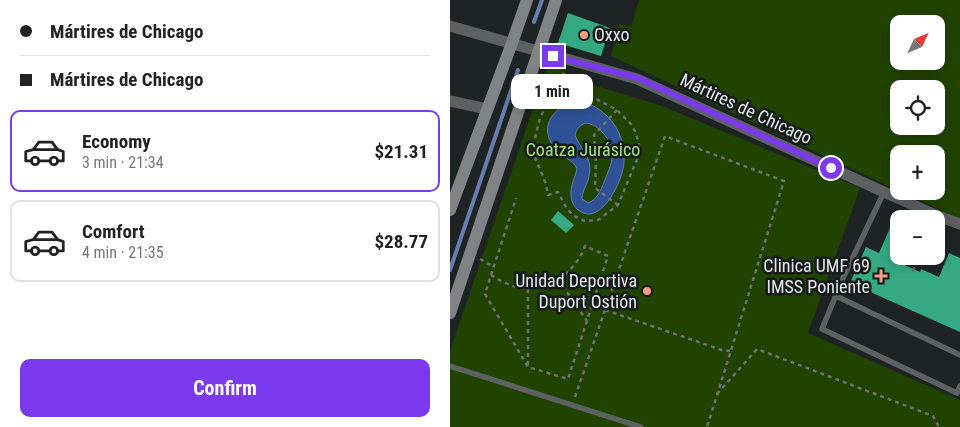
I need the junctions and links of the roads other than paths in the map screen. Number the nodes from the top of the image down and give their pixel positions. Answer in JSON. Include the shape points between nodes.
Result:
{"nodes":[{"id":1,"x":526,"y":0,"type":"edge"},
{"id":2,"x":556,"y":0,"type":"edge"},
{"id":3,"x":450,"y":26,"type":"edge"},
{"id":4,"x":512,"y":43,"type":"junction"},
{"id":5,"x":540,"y":52,"type":"junction"},
{"id":6,"x":450,"y":101,"type":"edge"},
{"id":7,"x":487,"y":109,"type":"junction"},
{"id":8,"x":884,"y":192,"type":"junction"},
{"id":9,"x":450,"y":210,"type":"edge"},
{"id":10,"x":960,"y":224,"type":"edge"},
{"id":11,"x":836,"y":296,"type":"junction"},
{"id":12,"x":450,"y":313,"type":"edge"},
{"id":13,"x":960,"y":355,"type":"edge"},
{"id":14,"x":450,"y":366,"type":"edge"},
{"id":15,"x":960,"y":386,"type":"edge"},
{"id":16,"x":641,"y":427,"type":"edge"}],
"edges":[{"from":1,"to":4,"type":"main road"},
{"from":2,"to":5,"type":"main road"},
{"from":3,"to":4,"type":"street","name":"Mártires de Chicago"},
{"from":4,"to":5,"type":"street","name":"Mártires de Chicago"},
{"from":4,"to":7,"type":"main road"},
{"from":5,"to":8,"type":"street","name":"Mártires de Chicago","via":[[638,78]]},
{"from":5,"to":12,"type":"main road"},
{"from":6,"to":7,"type":"street"},
{"from":7,"to":9,"type":"main road"},
{"from":8,"to":10,"type":"street","name":"Mártires de Chicago"},
{"from":8,"to":11,"type":"lane"},
{"from":11,"to":13,"type":"lane"},
{"from":11,"to":15,"type":"lane","via":[[822,329],[957,393]]},
{"from":14,"to":16,"type":"lane"}]}
